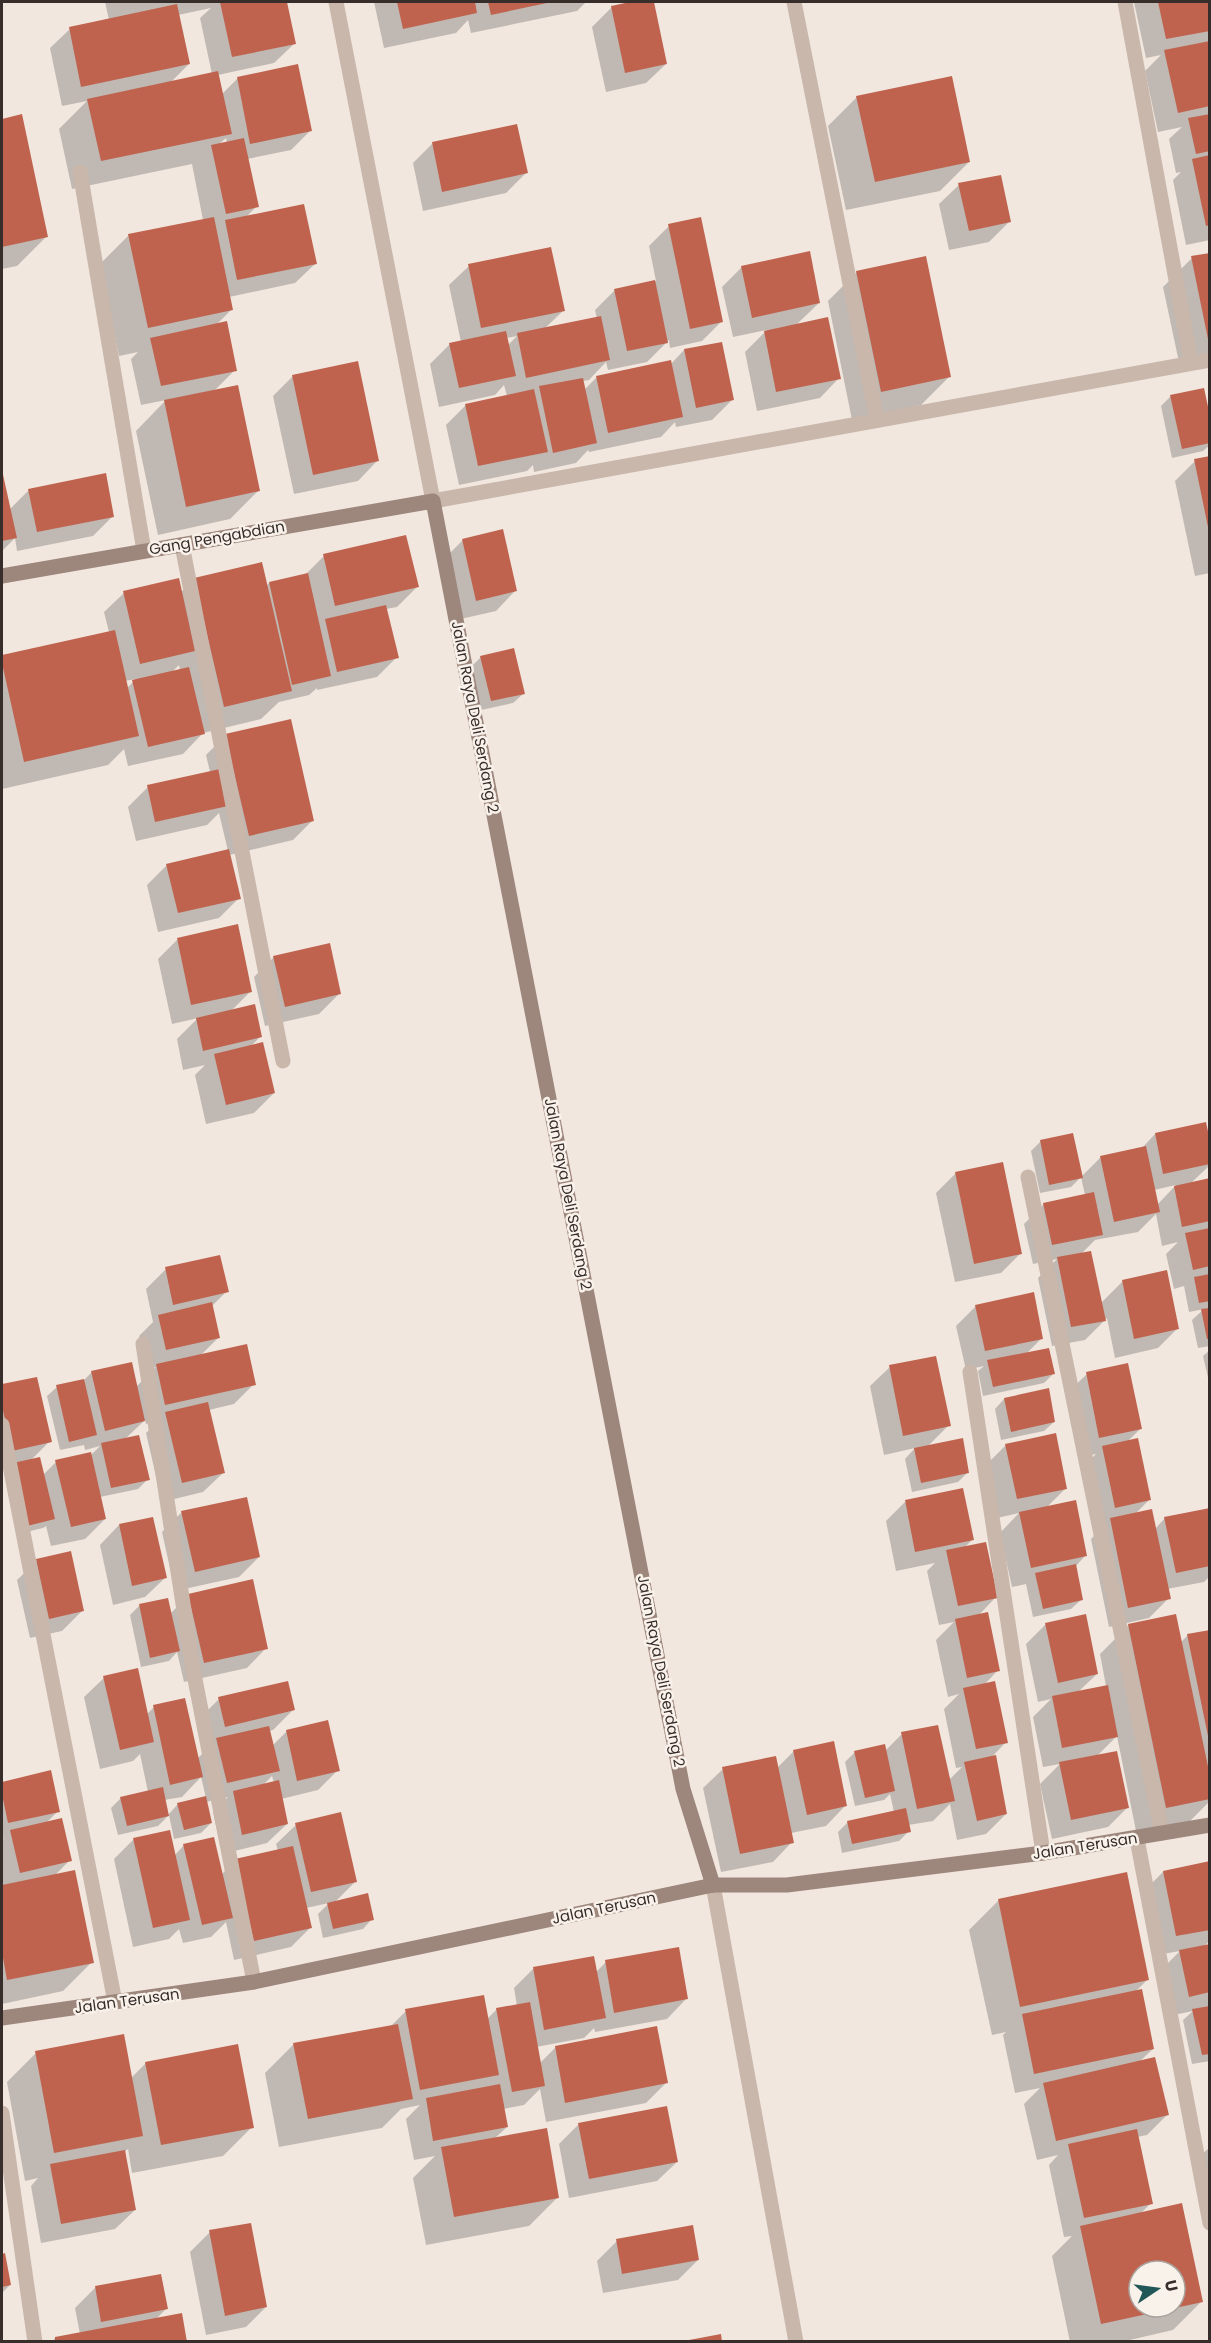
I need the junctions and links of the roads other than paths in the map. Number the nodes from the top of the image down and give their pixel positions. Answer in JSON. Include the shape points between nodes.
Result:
{"nodes":[{"id":1,"x":336,"y":2,"type":"edge"},
{"id":2,"x":794,"y":2,"type":"edge"},
{"id":3,"x":1125,"y":2,"type":"edge"},
{"id":4,"x":80,"y":172,"type":"dead end"},
{"id":5,"x":1209,"y":360,"type":"edge"},
{"id":6,"x":1191,"y":362,"type":"junction"},
{"id":7,"x":877,"y":420,"type":"junction"},
{"id":8,"x":433,"y":501,"type":"junction"},
{"id":9,"x":182,"y":545,"type":"junction"},
{"id":10,"x":144,"y":551,"type":"junction"},
{"id":11,"x":2,"y":576,"type":"edge"},
{"id":12,"x":283,"y":1061,"type":"dead end"},
{"id":13,"x":1028,"y":1178,"type":"dead end"},
{"id":14,"x":143,"y":1344,"type":"dead end"},
{"id":15,"x":970,"y":1372,"type":"dead end"},
{"id":16,"x":2,"y":1425,"type":"edge"},
{"id":17,"x":1209,"y":1825,"type":"edge"},
{"id":18,"x":1162,"y":1833,"type":"junction"},
{"id":19,"x":1137,"y":1839,"type":"junction"},
{"id":20,"x":1043,"y":1853,"type":"junction"},
{"id":21,"x":713,"y":1885,"type":"junction"},
{"id":22,"x":254,"y":1982,"type":"junction"},
{"id":23,"x":115,"y":2002,"type":"junction"},
{"id":24,"x":2,"y":2018,"type":"edge"},
{"id":25,"x":2,"y":2113,"type":"edge"},
{"id":26,"x":1209,"y":2223,"type":"edge"},
{"id":27,"x":35,"y":2342,"type":"edge"},
{"id":28,"x":796,"y":2342,"type":"edge"}],
"edges":[{"from":1,"to":8,"type":"street"},
{"from":2,"to":7,"type":"street"},
{"from":3,"to":6,"type":"street"},
{"from":4,"to":10,"type":"street"},
{"from":5,"to":6,"type":"street"},
{"from":6,"to":7,"type":"street"},
{"from":7,"to":8,"type":"street"},
{"from":8,"to":9,"type":"street","name":"Gang Pengabdian"},
{"from":8,"to":21,"type":"street","name":"Jalan Raya Deli Serdang 2","via":[[681,1777]]},
{"from":9,"to":10,"type":"street","name":"Gang Pengabdian"},
{"from":9,"to":12,"type":"street"},
{"from":10,"to":11,"type":"street","name":"Gang Pengabdian"},
{"from":13,"to":18,"type":"street"},
{"from":14,"to":22,"type":"street","via":[[193,1669]]},
{"from":15,"to":20,"type":"street"},
{"from":16,"to":23,"type":"street"},
{"from":17,"to":18,"type":"street","name":"Jalan Terusan"},
{"from":18,"to":19,"type":"street","name":"Jalan Terusan"},
{"from":19,"to":20,"type":"street","name":"Jalan Terusan"},
{"from":19,"to":26,"type":"street"},
{"from":20,"to":21,"type":"street","name":"Jalan Terusan","via":[[787,1885]]},
{"from":21,"to":22,"type":"street","name":"Jalan Terusan"},
{"from":21,"to":28,"type":"street"},
{"from":22,"to":23,"type":"street","name":"Jalan Terusan"},
{"from":23,"to":24,"type":"street","name":"Jalan Terusan"},
{"from":25,"to":27,"type":"street"}]}
